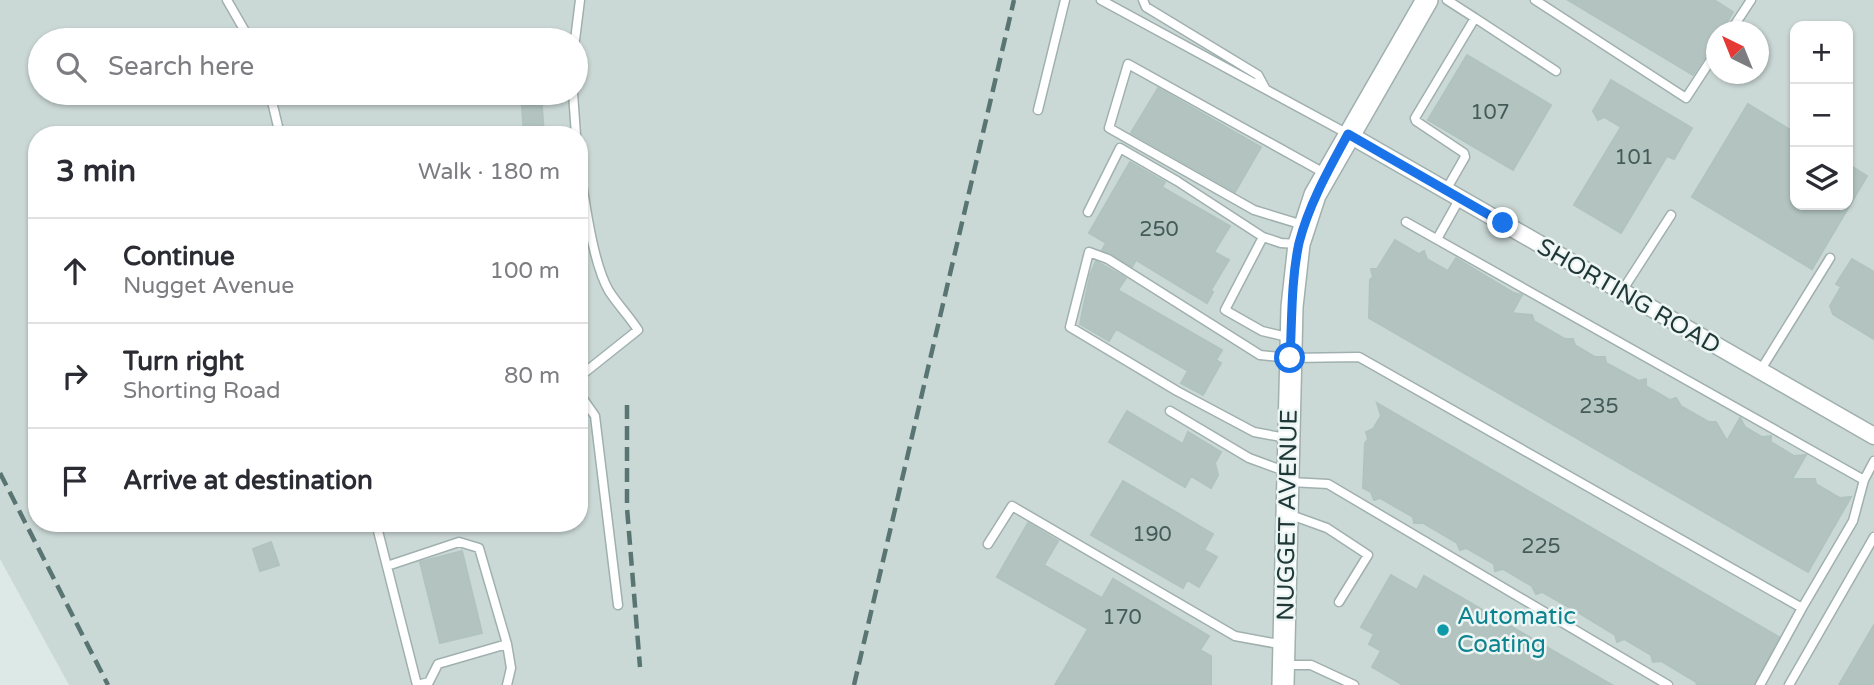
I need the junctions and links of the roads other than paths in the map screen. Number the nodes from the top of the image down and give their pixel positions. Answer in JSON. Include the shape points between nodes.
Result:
{"nodes":[{"id":1,"x":227,"y":0,"type":"edge"},
{"id":2,"x":580,"y":0,"type":"edge"},
{"id":3,"x":1065,"y":0,"type":"edge"},
{"id":4,"x":1101,"y":0,"type":"edge"},
{"id":5,"x":1143,"y":0,"type":"edge"},
{"id":6,"x":1427,"y":0,"type":"edge"},
{"id":7,"x":1447,"y":0,"type":"edge"},
{"id":8,"x":1535,"y":0,"type":"edge"},
{"id":9,"x":1751,"y":0,"type":"edge"},
{"id":10,"x":1475,"y":18,"type":"junction"},
{"id":11,"x":1737,"y":21,"type":"edge"},
{"id":12,"x":243,"y":28,"type":"edge"},
{"id":13,"x":576,"y":28,"type":"edge"},
{"id":14,"x":1706,"y":68,"type":"edge"},
{"id":15,"x":1556,"y":71,"type":"dead end"},
{"id":16,"x":1265,"y":88,"type":"junction"},
{"id":17,"x":273,"y":105,"type":"edge"},
{"id":18,"x":574,"y":105,"type":"edge"},
{"id":19,"x":1038,"y":110,"type":"dead end"},
{"id":20,"x":278,"y":126,"type":"edge"},
{"id":21,"x":575,"y":126,"type":"edge"},
{"id":22,"x":1348,"y":134,"type":"junction"},
{"id":23,"x":1326,"y":174,"type":"junction"},
{"id":24,"x":1453,"y":194,"type":"junction"},
{"id":25,"x":1087,"y":212,"type":"dead end"},
{"id":26,"x":1671,"y":215,"type":"dead end"},
{"id":27,"x":588,"y":217,"type":"edge"},
{"id":28,"x":1406,"y":222,"type":"dead end"},
{"id":29,"x":1302,"y":235,"type":"junction"},
{"id":30,"x":1263,"y":237,"type":"junction"},
{"id":31,"x":1437,"y":239,"type":"junction"},
{"id":32,"x":1830,"y":258,"type":"dead end"},
{"id":33,"x":1622,"y":291,"type":"junction"},
{"id":34,"x":1291,"y":348,"type":"junction"},
{"id":35,"x":588,"y":370,"type":"edge"},
{"id":36,"x":1760,"y":371,"type":"junction"},
{"id":37,"x":588,"y":406,"type":"edge"},
{"id":38,"x":1170,"y":411,"type":"dead end"},
{"id":39,"x":1874,"y":436,"type":"edge"},
{"id":40,"x":1288,"y":438,"type":"junction"},
{"id":41,"x":1874,"y":461,"type":"edge"},
{"id":42,"x":1287,"y":477,"type":"junction"},
{"id":43,"x":1864,"y":480,"type":"junction"},
{"id":44,"x":1288,"y":513,"type":"junction"},
{"id":45,"x":378,"y":532,"type":"edge"},
{"id":46,"x":1874,"y":537,"type":"edge"},
{"id":47,"x":988,"y":544,"type":"dead end"},
{"id":48,"x":387,"y":566,"type":"junction"},
{"id":49,"x":1339,"y":602,"type":"dead end"},
{"id":50,"x":618,"y":605,"type":"dead end"},
{"id":51,"x":1802,"y":608,"type":"junction"},
{"id":52,"x":507,"y":644,"type":"junction"},
{"id":53,"x":1283,"y":665,"type":"edge"},
{"id":54,"x":429,"y":683,"type":"edge"},
{"id":55,"x":417,"y":685,"type":"edge"},
{"id":56,"x":506,"y":685,"type":"edge"},
{"id":57,"x":1354,"y":685,"type":"edge"},
{"id":58,"x":1668,"y":685,"type":"edge"},
{"id":59,"x":1760,"y":685,"type":"edge"},
{"id":60,"x":1789,"y":685,"type":"edge"}],
"edges":[{"from":1,"to":12,"type":"lane"},
{"from":2,"to":13,"type":"lane"},
{"from":3,"to":19,"type":"lane"},
{"from":4,"to":16,"type":"lane"},
{"from":5,"to":16,"type":"lane","via":[[1146,7],[1258,75]]},
{"from":6,"to":22,"type":"street","name":"NUGGET AVENUE"},
{"from":7,"to":10,"type":"lane"},
{"from":8,"to":14,"type":"lane","via":[[1686,98]]},
{"from":9,"to":11,"type":"lane"},
{"from":10,"to":15,"type":"lane"},
{"from":10,"to":24,"type":"lane","via":[[1415,118],[1464,153]]},
{"from":16,"to":22,"type":"lane"},
{"from":17,"to":20,"type":"lane"},
{"from":18,"to":21,"type":"lane"},
{"from":22,"to":23,"type":"street","name":"NUGGET AVENUE"},
{"from":22,"to":24,"type":"street","name":"SHORTING ROAD"},
{"from":23,"to":29,"type":"street","name":"NUGGET AVENUE"},
{"from":23,"to":29,"type":"lane","via":[[1128,64],[1109,128]]},
{"from":24,"to":31,"type":"lane"},
{"from":24,"to":33,"type":"street","name":"SHORTING ROAD"},
{"from":25,"to":30,"type":"lane","via":[[1120,148]]},
{"from":26,"to":33,"type":"lane"},
{"from":27,"to":35,"type":"lane","via":[[609,290],[638,330]]},
{"from":28,"to":31,"type":"lane"},
{"from":29,"to":30,"type":"lane","via":[[1281,243]]},
{"from":29,"to":34,"type":"street","name":"NUGGET AVENUE"},
{"from":30,"to":34,"type":"lane","via":[[1225,310]]},
{"from":31,"to":43,"type":"lane"},
{"from":32,"to":36,"type":"lane"},
{"from":33,"to":36,"type":"street","name":"SHORTING ROAD"},
{"from":34,"to":40,"type":"street","name":"NUGGET AVENUE"},
{"from":34,"to":40,"type":"lane","via":[[1260,355],[1108,259],[1089,252],[1070,327],[1254,432]]},
{"from":34,"to":51,"type":"lane","via":[[1359,357]]},
{"from":36,"to":39,"type":"street","name":"SHORTING ROAD"},
{"from":37,"to":50,"type":"lane","via":[[595,416]]},
{"from":38,"to":42,"type":"lane"},
{"from":40,"to":42,"type":"street","name":"NUGGET AVENUE"},
{"from":41,"to":43,"type":"lane"},
{"from":42,"to":44,"type":"street","name":"NUGGET AVENUE"},
{"from":42,"to":58,"type":"lane","via":[[1328,484]]},
{"from":43,"to":51,"type":"lane","via":[[1853,521]]},
{"from":44,"to":49,"type":"lane","via":[[1327,528],[1368,555]]},
{"from":44,"to":53,"type":"street","name":"NUGGET AVENUE"},
{"from":45,"to":48,"type":"lane"},
{"from":46,"to":60,"type":"lane"},
{"from":47,"to":53,"type":"lane","via":[[1012,506]]},
{"from":48,"to":52,"type":"lane","via":[[459,542],[479,548]]},
{"from":48,"to":55,"type":"lane"},
{"from":51,"to":59,"type":"lane"},
{"from":52,"to":54,"type":"lane","via":[[438,664]]},
{"from":52,"to":56,"type":"lane","via":[[511,667]]},
{"from":53,"to":57,"type":"lane","via":[[1311,665]]},
{"from":54,"to":55,"type":"lane"}]}
